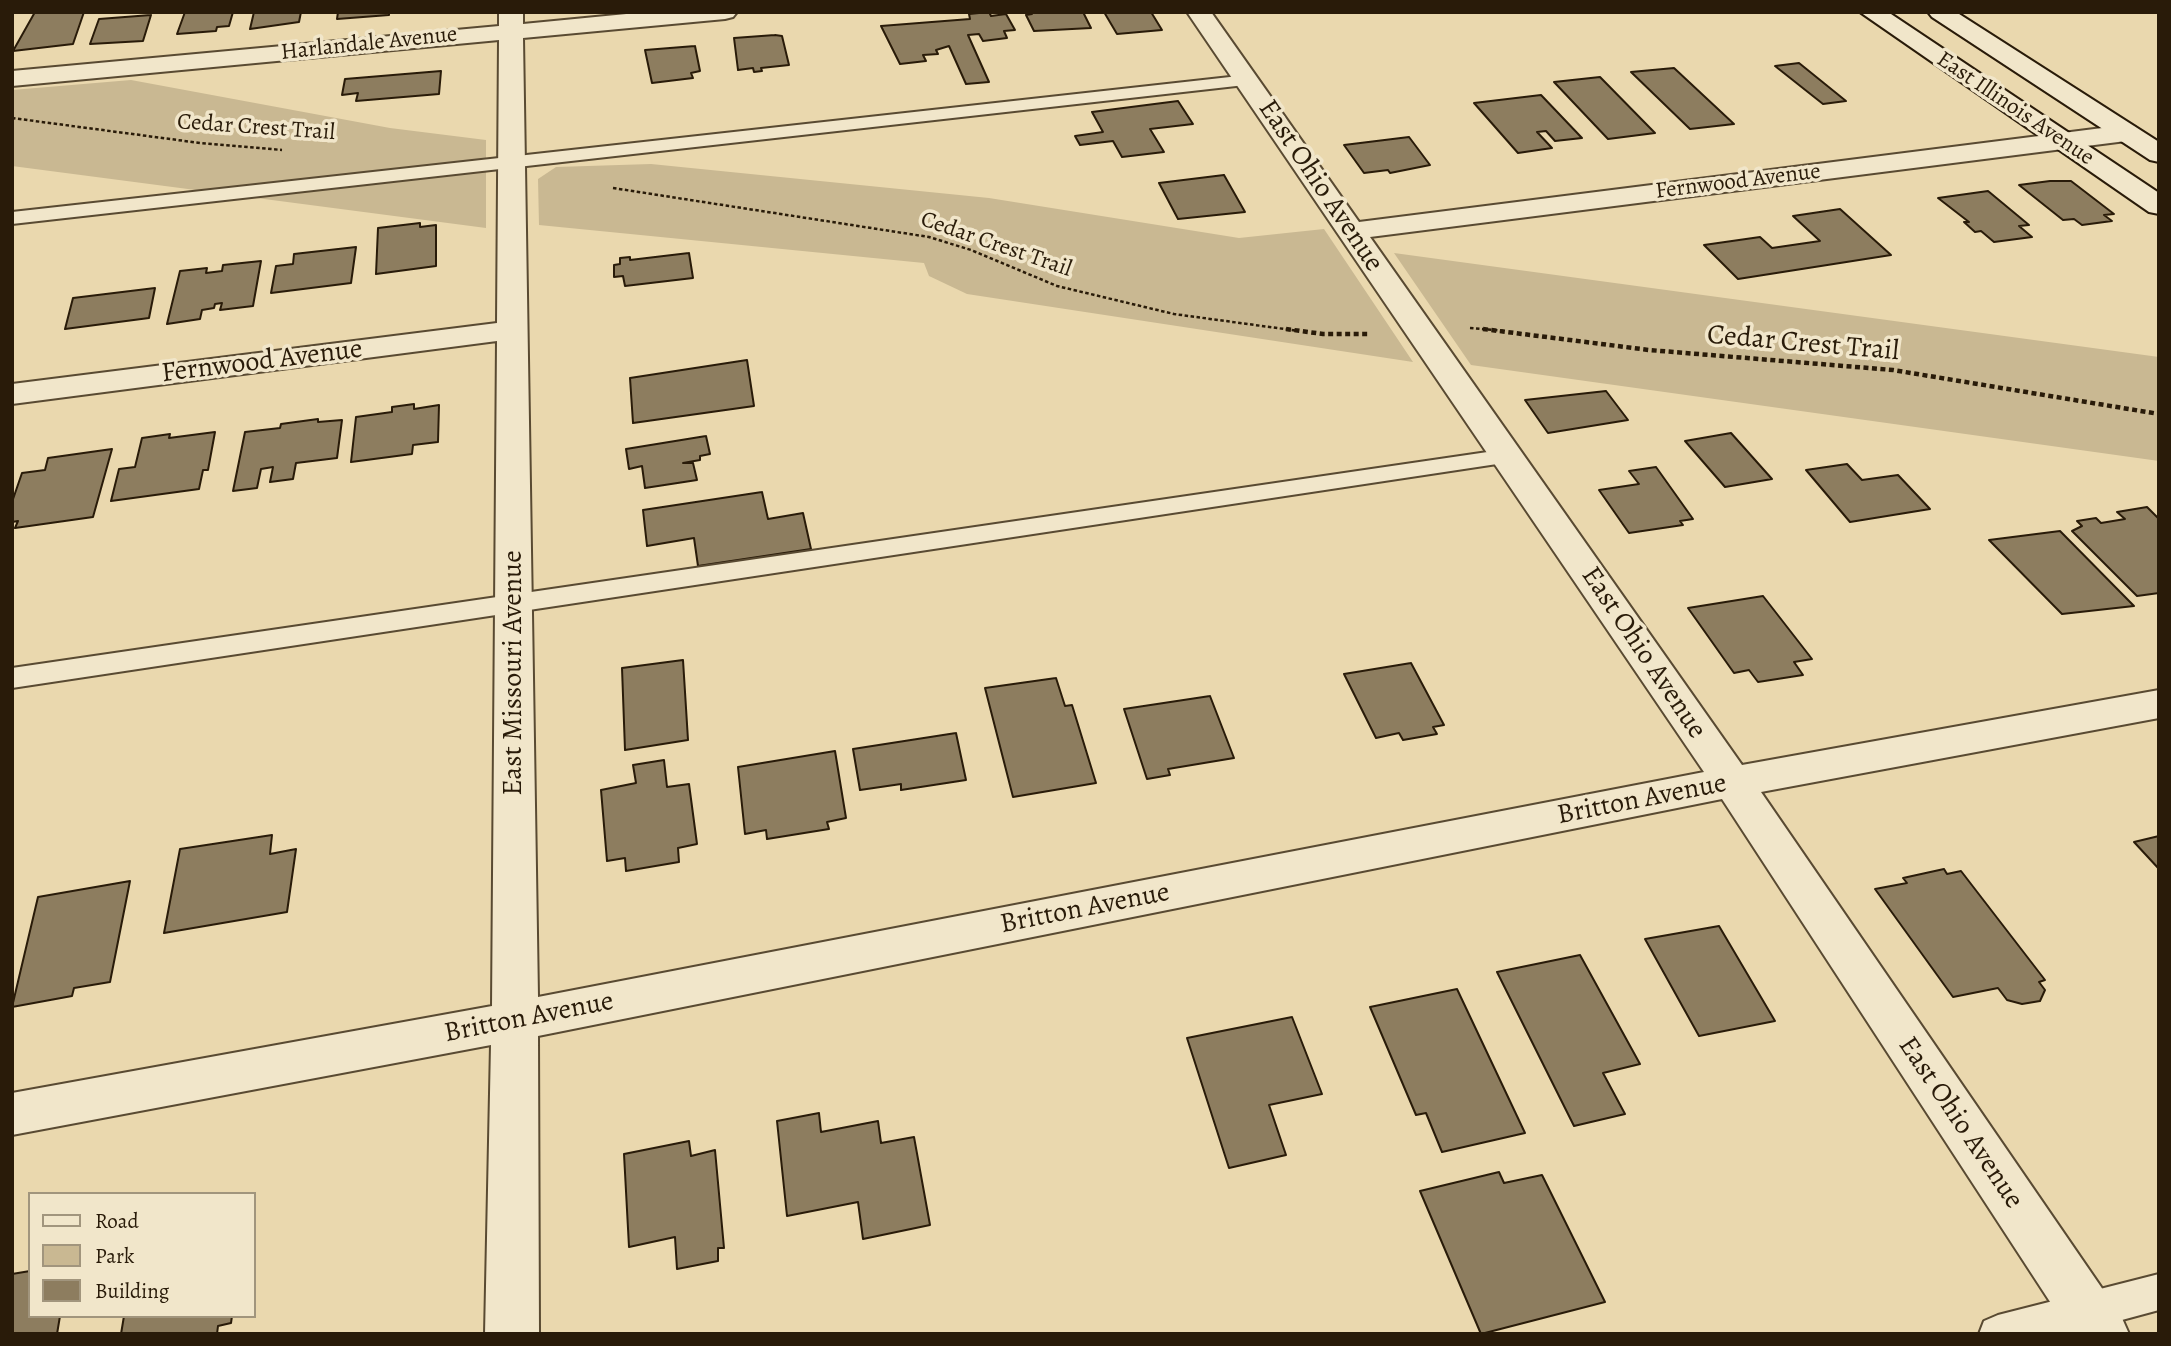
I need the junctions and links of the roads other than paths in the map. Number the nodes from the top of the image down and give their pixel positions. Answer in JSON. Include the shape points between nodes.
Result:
{"nodes":[{"id":1,"x":725,"y":12,"type":"edge"},
{"id":2,"x":1199,"y":12,"type":"edge"},
{"id":3,"x":1872,"y":12,"type":"edge"},
{"id":4,"x":1940,"y":12,"type":"edge"},
{"id":5,"x":511,"y":22,"type":"edge"},
{"id":6,"x":12,"y":79,"type":"edge"},
{"id":7,"x":1248,"y":80,"type":"junction"},
{"id":8,"x":2126,"y":133,"type":"junction"},
{"id":9,"x":2062,"y":141,"type":"junction"},
{"id":10,"x":2159,"y":154,"type":"edge"},
{"id":11,"x":510,"y":161,"type":"junction"},
{"id":12,"x":2159,"y":206,"type":"edge"},
{"id":13,"x":12,"y":218,"type":"edge"},
{"id":14,"x":1350,"y":231,"type":"junction"},
{"id":15,"x":513,"y":330,"type":"junction"},
{"id":16,"x":12,"y":394,"type":"edge"},
{"id":17,"x":1508,"y":456,"type":"junction"},
{"id":18,"x":514,"y":603,"type":"junction"},
{"id":19,"x":12,"y":678,"type":"edge"},
{"id":20,"x":2159,"y":704,"type":"edge"},
{"id":21,"x":1732,"y":782,"type":"junction"},
{"id":22,"x":515,"y":1021,"type":"junction"},
{"id":23,"x":12,"y":1114,"type":"edge"},
{"id":24,"x":2159,"y":1292,"type":"edge"},
{"id":25,"x":2094,"y":1322,"type":"edge"},
{"id":26,"x":512,"y":1334,"type":"edge"},
{"id":27,"x":1998,"y":1334,"type":"edge"}],
"edges":[{"from":1,"to":5,"type":"street","name":"Harlandale Avenue"},
{"from":2,"to":7,"type":"street","name":"East Ohio Avenue"},
{"from":3,"to":9,"type":"street","name":"East Illinois Avenue"},
{"from":4,"to":8,"type":"street","name":"East Illinois Avenue"},
{"from":5,"to":6,"type":"street","name":"Harlandale Avenue"},
{"from":5,"to":11,"type":"street","name":"East Missouri Avenue"},
{"from":7,"to":11,"type":"lane"},
{"from":7,"to":14,"type":"street","name":"East Ohio Avenue"},
{"from":8,"to":9,"type":"street","name":"Fernwood Avenue"},
{"from":8,"to":10,"type":"street","name":"East Illinois Avenue"},
{"from":9,"to":12,"type":"street","name":"East Illinois Avenue"},
{"from":9,"to":14,"type":"street","name":"Fernwood Avenue"},
{"from":11,"to":13,"type":"lane"},
{"from":11,"to":15,"type":"street","name":"East Missouri Avenue"},
{"from":14,"to":17,"type":"street","name":"East Ohio Avenue"},
{"from":15,"to":16,"type":"street","name":"Fernwood Avenue"},
{"from":15,"to":18,"type":"street","name":"East Missouri Avenue"},
{"from":17,"to":18,"type":"lane"},
{"from":17,"to":21,"type":"street","name":"East Ohio Avenue"},
{"from":18,"to":19,"type":"lane"},
{"from":18,"to":22,"type":"street","name":"East Missouri Avenue"},
{"from":20,"to":21,"type":"street","name":"Britton Avenue"},
{"from":21,"to":22,"type":"street","name":"Britton Avenue"},
{"from":21,"to":25,"type":"street","name":"East Ohio Avenue"},
{"from":22,"to":23,"type":"street","name":"Britton Avenue"},
{"from":22,"to":26,"type":"street","name":"East Missouri Avenue"},
{"from":24,"to":25,"type":"lane"},
{"from":25,"to":27,"type":"lane"}]}
